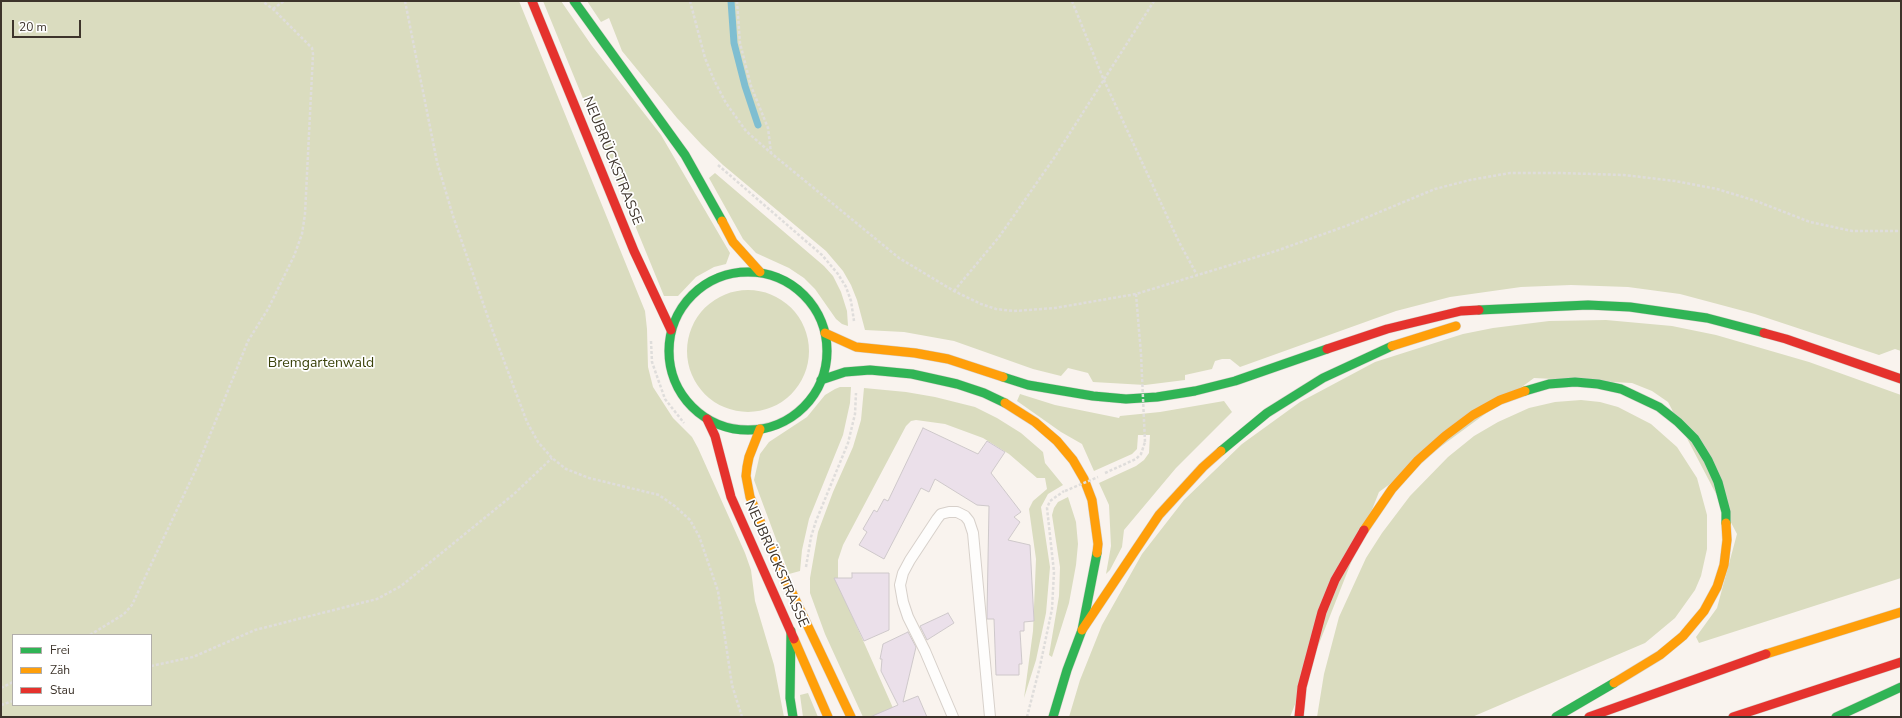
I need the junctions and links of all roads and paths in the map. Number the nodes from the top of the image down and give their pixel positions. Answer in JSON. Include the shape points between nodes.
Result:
{"nodes":[{"id":1,"x":262,"y":1,"type":"edge"},
{"id":2,"x":284,"y":1,"type":"edge"},
{"id":3,"x":404,"y":1,"type":"edge"},
{"id":4,"x":532,"y":1,"type":"edge"},
{"id":5,"x":574,"y":1,"type":"edge"},
{"id":6,"x":690,"y":1,"type":"edge"},
{"id":7,"x":737,"y":1,"type":"edge"},
{"id":8,"x":1072,"y":1,"type":"edge"},
{"id":9,"x":1154,"y":1,"type":"edge"},
{"id":10,"x":273,"y":9,"type":"junction"},
{"id":11,"x":1103,"y":78,"type":"junction"},
{"id":12,"x":771,"y":153,"type":"junction"},
{"id":13,"x":714,"y":161,"type":"dead end"},
{"id":14,"x":1901,"y":231,"type":"edge"},
{"id":15,"x":760,"y":272,"type":"junction"},
{"id":16,"x":1198,"y":275,"type":"junction"},
{"id":17,"x":954,"y":291,"type":"junction"},
{"id":18,"x":1136,"y":294,"type":"junction"},
{"id":19,"x":1519,"y":309,"type":"junction"},
{"id":20,"x":1485,"y":319,"type":"dead end"},
{"id":21,"x":854,"y":322,"type":"dead end"},
{"id":22,"x":1464,"y":324,"type":"dead end"},
{"id":23,"x":671,"y":330,"type":"junction"},
{"id":24,"x":825,"y":333,"type":"junction"},
{"id":25,"x":651,"y":336,"type":"dead end"},
{"id":26,"x":1901,"y":379,"type":"edge"},
{"id":27,"x":822,"y":380,"type":"junction"},
{"id":28,"x":856,"y":389,"type":"dead end"},
{"id":29,"x":707,"y":419,"type":"junction"},
{"id":30,"x":688,"y":428,"type":"dead end"},
{"id":31,"x":760,"y":429,"type":"junction"},
{"id":32,"x":552,"y":458,"type":"junction"},
{"id":33,"x":805,"y":572,"type":"dead end"},
{"id":34,"x":1901,"y":612,"type":"edge"},
{"id":35,"x":1082,"y":630,"type":"junction"},
{"id":36,"x":791,"y":632,"type":"junction"},
{"id":37,"x":92,"y":634,"type":"edge"},
{"id":38,"x":1901,"y":662,"type":"edge"},
{"id":39,"x":152,"y":666,"type":"edge"},
{"id":40,"x":12,"y":682,"type":"edge"},
{"id":41,"x":1901,"y":687,"type":"edge"},
{"id":42,"x":1,"y":688,"type":"edge"},
{"id":43,"x":12,"y":701,"type":"edge"},
{"id":44,"x":1,"y":705,"type":"edge"},
{"id":45,"x":742,"y":717,"type":"edge"},
{"id":46,"x":793,"y":717,"type":"edge"},
{"id":47,"x":828,"y":717,"type":"edge"},
{"id":48,"x":851,"y":717,"type":"edge"},
{"id":49,"x":952,"y":717,"type":"edge"},
{"id":50,"x":990,"y":717,"type":"edge"},
{"id":51,"x":1027,"y":717,"type":"edge"},
{"id":52,"x":1053,"y":717,"type":"edge"},
{"id":53,"x":1298,"y":717,"type":"edge"},
{"id":54,"x":1556,"y":717,"type":"edge"},
{"id":55,"x":1589,"y":717,"type":"edge"},
{"id":56,"x":1733,"y":717,"type":"edge"},
{"id":57,"x":1836,"y":717,"type":"edge"}],
"edges":[{"from":1,"to":10,"type":"path"},
{"from":2,"to":10,"type":"path"},
{"from":3,"to":32,"type":"path","via":[[437,162],[453,216],[527,422],[538,442]]},
{"from":4,"to":23,"type":"main road","name":"NEUBRÜCKSTRASSE","via":[[634,250]]},
{"from":5,"to":15,"type":"main road","via":[[685,155],[733,242]]},
{"from":6,"to":12,"type":"path","via":[[705,58],[726,103],[746,131]]},
{"from":7,"to":12,"type":"path","via":[[740,43],[751,86],[768,128]]},
{"from":8,"to":11,"type":"path"},
{"from":9,"to":11,"type":"path"},
{"from":10,"to":37,"type":"path","via":[[312,48],[313,54],[302,234],[278,289],[248,341],[197,467],[132,605],[124,614]]},
{"from":11,"to":16,"type":"path","via":[[1179,242]]},
{"from":11,"to":17,"type":"path","via":[[1054,158],[999,237]]},
{"from":12,"to":17,"type":"path","via":[[899,258]]},
{"from":13,"to":21,"type":"path","via":[[822,255],[846,287]]},
{"from":14,"to":16,"type":"path","via":[[1852,231],[1810,222],[1717,189],[1675,181],[1624,175],[1510,173],[1435,189],[1276,251]]},
{"from":15,"to":23,"type":"main road","via":[[722,276],[704,284],[689,297],[678,312]]},
{"from":15,"to":24,"type":"main road","via":[[795,287],[809,300],[819,316]]},
{"from":16,"to":18,"type":"path"},
{"from":17,"to":18,"type":"path","via":[[996,309],[1014,311],[1076,306]]},
{"from":18,"to":51,"type":"path","bridge":true,"via":[[1145,442],[1141,454],[1136,459],[1065,491],[1050,501],[1047,508],[1054,572],[1052,609]]},
{"from":19,"to":20,"type":"main road"},
{"from":19,"to":24,"type":"main road","via":[[1461,311],[1426,319],[1387,329],[1235,381],[1157,397],[1093,396],[1043,388],[948,359],[856,347]]},
{"from":19,"to":26,"type":"main road","via":[[1588,305],[1630,307],[1707,318],[1786,339]]},
{"from":22,"to":35,"type":"main road","via":[[1392,346],[1342,368],[1292,397],[1244,431],[1203,467],[1159,515]]},
{"from":23,"to":29,"type":"main road","via":[[669,364],[674,380],[682,396]]},
{"from":24,"to":27,"type":"main road","via":[[827,357]]},
{"from":25,"to":30,"type":"path","via":[[652,362],[665,399]]},
{"from":27,"to":31,"type":"main road","via":[[814,395],[791,418]]},
{"from":27,"to":35,"type":"main road","via":[[845,372],[870,370],[935,378],[984,393],[1009,405],[1058,441],[1084,479],[1092,500],[1096,522],[1098,544]]},
{"from":28,"to":33,"type":"path","via":[[855,414],[848,443],[816,521]]},
{"from":29,"to":31,"type":"main road","via":[[742,430]]},
{"from":29,"to":36,"type":"main road","name":"NEUBRÜCKSTRASSE","via":[[715,436],[731,497]]},
{"from":31,"to":48,"type":"main road","name":"NEUBRÜCKSTRASSE","via":[[747,467],[750,497],[777,561]]},
{"from":32,"to":39,"type":"path","via":[[514,494],[401,586],[377,599],[255,630],[193,657]]},
{"from":32,"to":45,"type":"path","via":[[566,469],[589,478],[659,495],[676,506],[690,520],[699,536],[718,592],[732,684]]},
{"from":34,"to":55,"type":"main road","via":[[1774,651]]},
{"from":35,"to":52,"type":"main road"},
{"from":36,"to":46,"type":"main road","via":[[790,698]]},
{"from":36,"to":47,"type":"main road","name":"NEUBRÜCKSTRASSE"},
{"from":38,"to":56,"type":"main road"},
{"from":40,"to":42,"type":"path"},
{"from":41,"to":57,"type":"main road"},
{"from":43,"to":44,"type":"path"},
{"from":49,"to":50,"type":"lane","via":[[902,602],[900,585],[910,560],[937,519],[941,514],[949,512],[965,516],[972,533]]},
{"from":53,"to":54,"type":"main road","via":[[1311,649],[1335,580],[1372,516],[1418,460],[1467,419],[1500,400],[1549,384],[1598,384],[1621,389],[1659,407],[1694,439],[1718,482],[1726,512],[1725,559],[1714,593],[1704,612],[1684,636],[1660,655]]}]}
